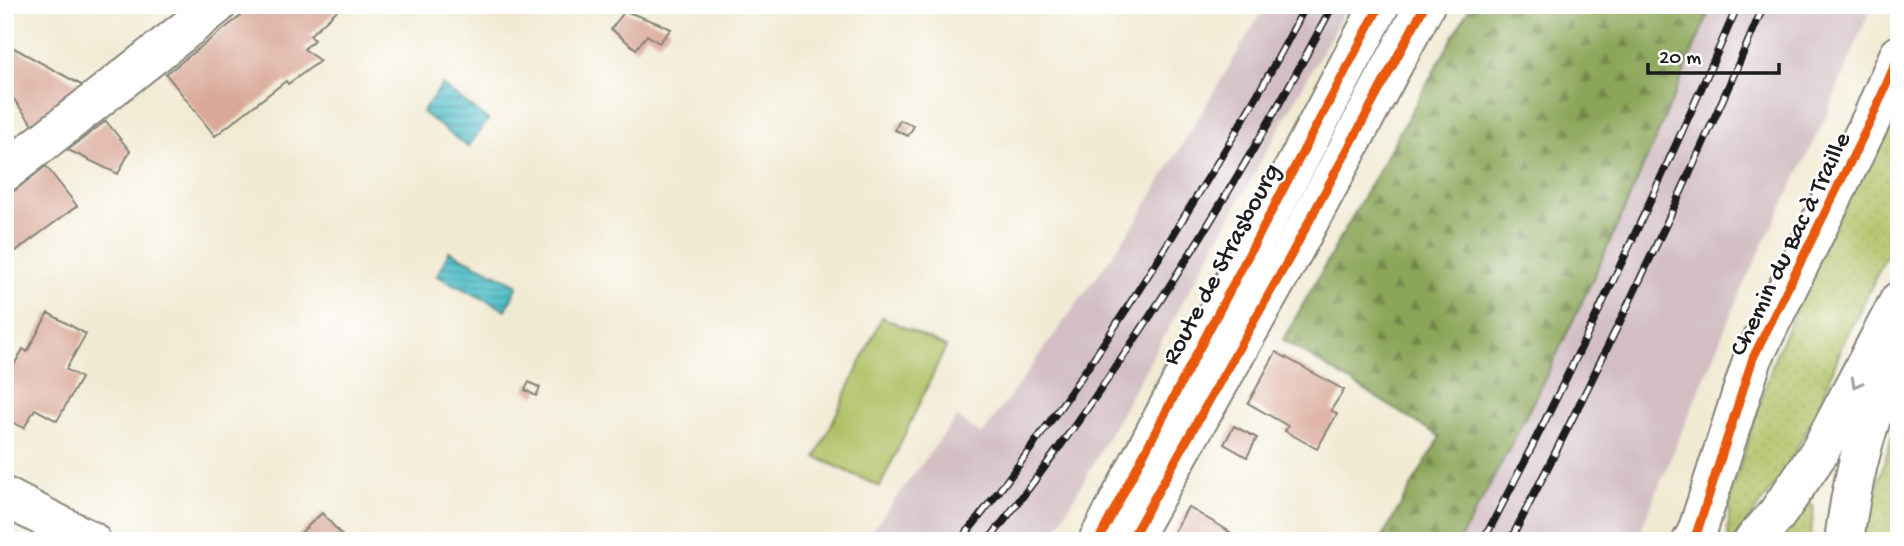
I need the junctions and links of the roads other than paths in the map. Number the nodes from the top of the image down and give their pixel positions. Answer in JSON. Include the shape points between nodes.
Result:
{"nodes":[{"id":1,"x":217,"y":5,"type":"edge"},
{"id":2,"x":1380,"y":5,"type":"edge"},
{"id":3,"x":1424,"y":5,"type":"edge"},
{"id":4,"x":1899,"y":55,"type":"edge"},
{"id":5,"x":5,"y":172,"type":"edge"},
{"id":6,"x":1899,"y":301,"type":"edge"},
{"id":7,"x":1899,"y":348,"type":"edge"},
{"id":8,"x":5,"y":497,"type":"edge"},
{"id":9,"x":1696,"y":538,"type":"edge"},
{"id":10,"x":91,"y":541,"type":"edge"},
{"id":11,"x":1098,"y":541,"type":"edge"},
{"id":12,"x":1130,"y":541,"type":"edge"},
{"id":13,"x":1752,"y":541,"type":"edge"},
{"id":14,"x":1844,"y":541,"type":"edge"}],
"edges":[{"from":1,"to":5,"type":"main road"},
{"from":2,"to":11,"type":"main road","name":"Route de Strasbourg"},
{"from":3,"to":12,"type":"main road","via":[[1290,257]]},
{"from":4,"to":9,"type":"main road","name":"Chemin du Bac à Traille","via":[[1867,130],[1753,358]]},
{"from":6,"to":13,"type":"main road","one_way":true,"via":[[1820,451]]},
{"from":7,"to":14,"type":"main road","via":[[1861,445]]},
{"from":8,"to":10,"type":"main road"}]}
